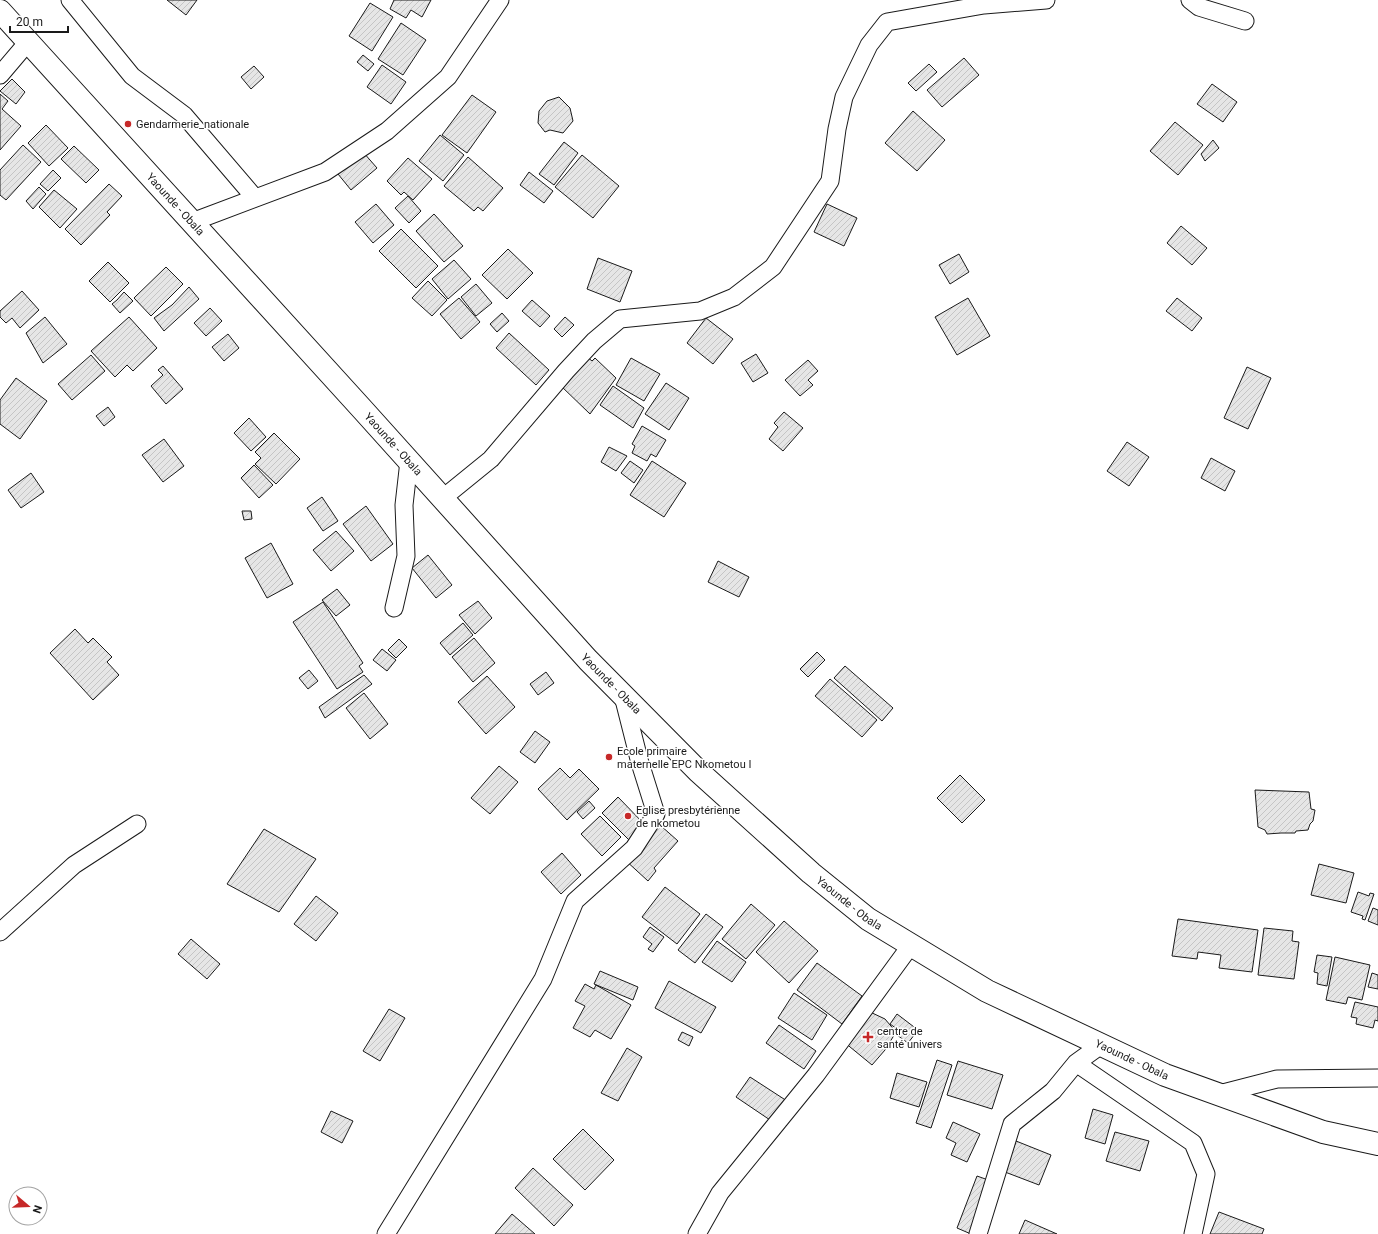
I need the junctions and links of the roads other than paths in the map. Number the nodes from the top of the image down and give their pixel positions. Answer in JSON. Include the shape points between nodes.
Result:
{"nodes":[{"id":1,"x":70,"y":0,"type":"edge"},
{"id":2,"x":500,"y":0,"type":"edge"},
{"id":3,"x":1046,"y":0,"type":"edge"},
{"id":4,"x":1190,"y":0,"type":"edge"},
{"id":5,"x":0,"y":11,"type":"edge"},
{"id":6,"x":1245,"y":20,"type":"dead end"},
{"id":7,"x":28,"y":42,"type":"junction"},
{"id":8,"x":0,"y":75,"type":"edge"},
{"id":9,"x":255,"y":198,"type":"junction"},
{"id":10,"x":192,"y":222,"type":"junction"},
{"id":11,"x":409,"y":461,"type":"junction"},
{"id":12,"x":443,"y":498,"type":"junction"},
{"id":13,"x":394,"y":608,"type":"dead end"},
{"id":14,"x":623,"y":696,"type":"junction"},
{"id":15,"x":137,"y":824,"type":"dead end"},
{"id":16,"x":0,"y":932,"type":"edge"},
{"id":17,"x":911,"y":945,"type":"junction"},
{"id":18,"x":1101,"y":1045,"type":"junction"},
{"id":19,"x":1076,"y":1063,"type":"junction"},
{"id":20,"x":1378,"y":1078,"type":"edge"},
{"id":21,"x":1219,"y":1094,"type":"junction"},
{"id":22,"x":1378,"y":1144,"type":"edge"},
{"id":23,"x":386,"y":1234,"type":"edge"},
{"id":24,"x":697,"y":1234,"type":"edge"},
{"id":25,"x":978,"y":1234,"type":"edge"},
{"id":26,"x":1193,"y":1234,"type":"edge"}],
"edges":[{"from":1,"to":9,"type":"street","via":[[132,76],[184,115]]},
{"from":2,"to":9,"type":"street","via":[[448,77],[387,131],[325,172]]},
{"from":3,"to":12,"type":"street","via":[[984,5],[887,22],[869,45],[844,98],[830,181],[772,267],[734,297],[700,311],[620,319],[594,341],[566,371],[492,459]]},
{"from":4,"to":6,"type":"street","via":[[1199,7]]},
{"from":5,"to":7,"type":"highway","name":"Yaounde - Obala"},
{"from":7,"to":8,"type":"street"},
{"from":7,"to":10,"type":"highway","name":"Yaounde - Obala"},
{"from":9,"to":10,"type":"street"},
{"from":10,"to":11,"type":"highway","name":"Yaounde - Obala"},
{"from":11,"to":12,"type":"highway","name":"Yaounde - Obala"},
{"from":11,"to":13,"type":"street","via":[[404,505],[406,556]]},
{"from":12,"to":14,"type":"highway","name":"Yaounde - Obala"},
{"from":14,"to":17,"type":"highway","name":"Yaounde - Obala","via":[[698,771],[811,874],[868,919]]},
{"from":14,"to":23,"type":"street","via":[[656,814],[634,848],[575,901],[543,979]]},
{"from":15,"to":16,"type":"street","via":[[74,865]]},
{"from":17,"to":18,"type":"highway","name":"Yaounde - Obala","via":[[987,991]]},
{"from":17,"to":24,"type":"street","via":[[816,1075],[720,1193]]},
{"from":18,"to":19,"type":"street"},
{"from":18,"to":21,"type":"highway","name":"Yaounde - Obala","via":[[1166,1075]]},
{"from":19,"to":25,"type":"street","via":[[1053,1090],[1012,1124]]},
{"from":19,"to":26,"type":"street","via":[[1194,1143],[1206,1174]]},
{"from":20,"to":21,"type":"street","via":[[1277,1079]]},
{"from":21,"to":22,"type":"highway","name":"Yaounde - Obala","via":[[1323,1132]]}]}
